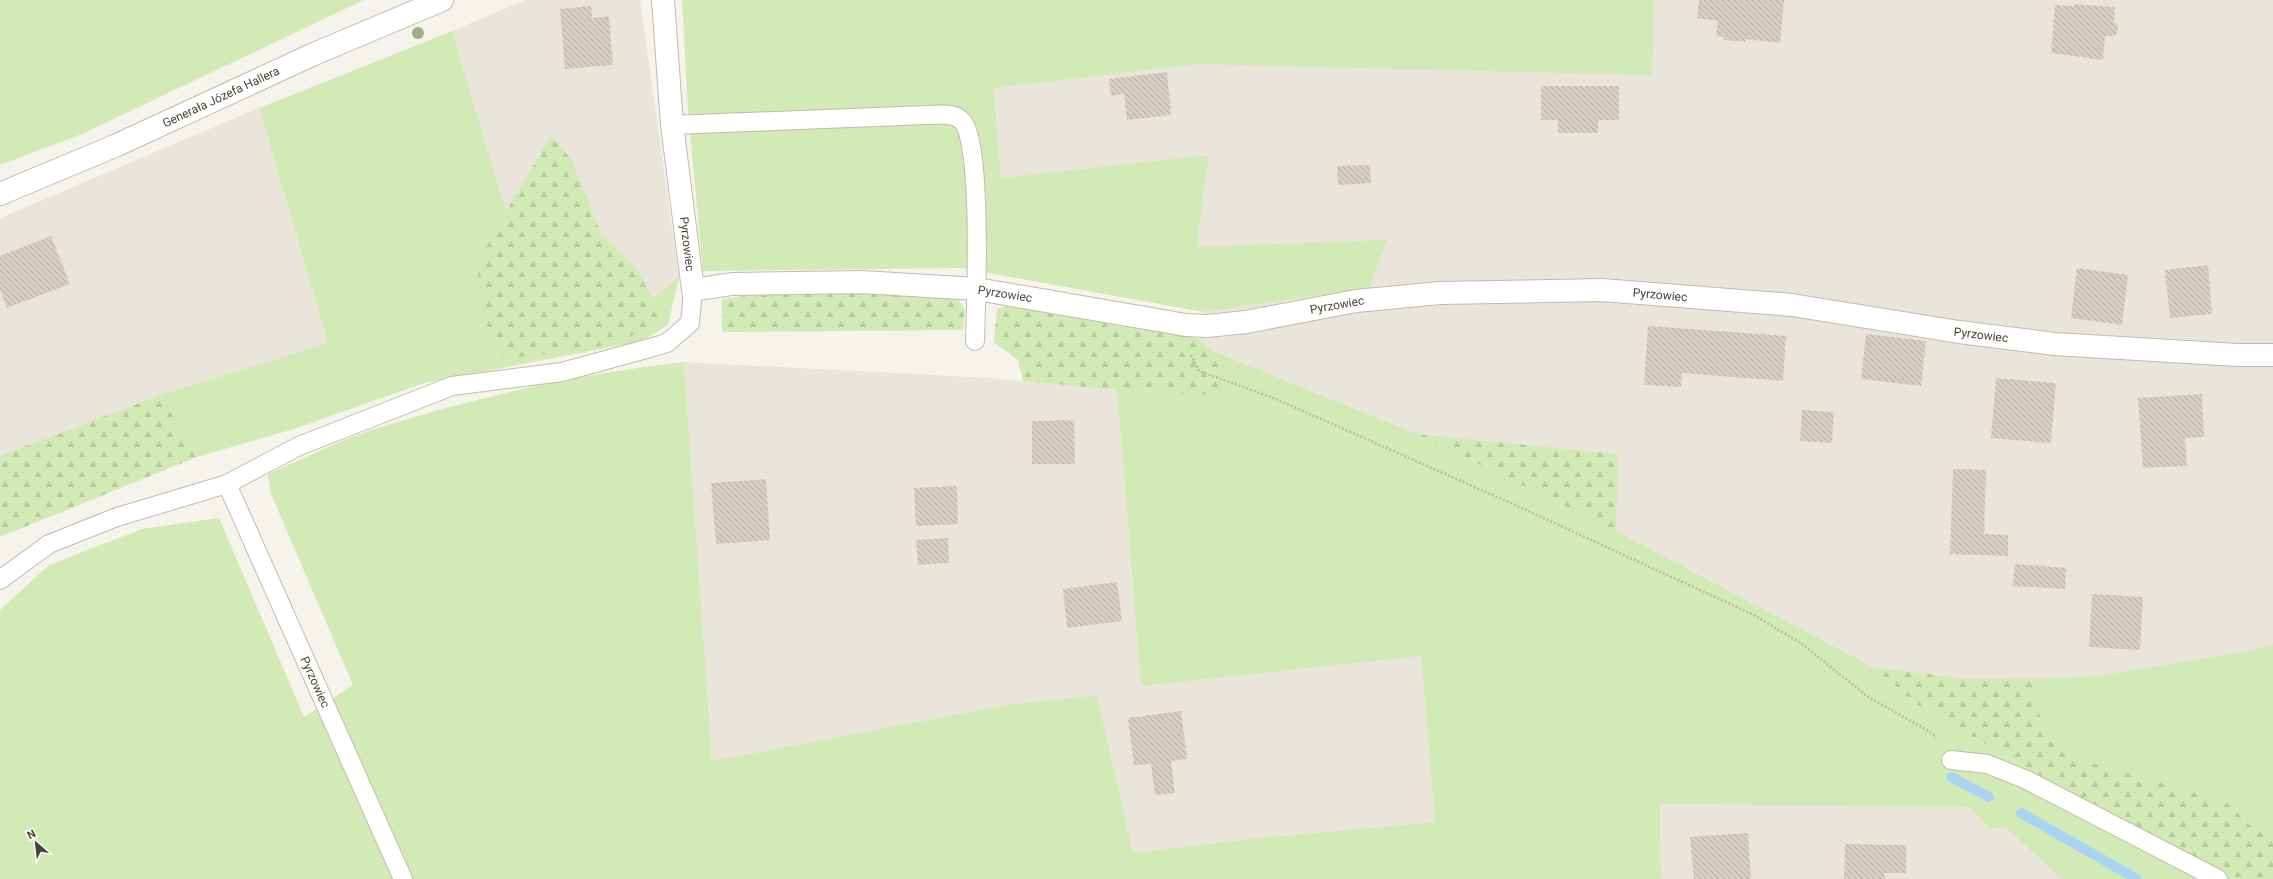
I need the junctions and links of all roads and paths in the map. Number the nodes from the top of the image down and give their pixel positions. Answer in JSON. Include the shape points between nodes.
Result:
{"nodes":[{"id":1,"x":442,"y":0,"type":"edge"},
{"id":2,"x":663,"y":0,"type":"edge"},
{"id":3,"x":672,"y":125,"type":"junction"},
{"id":4,"x":0,"y":194,"type":"edge"},
{"id":5,"x":977,"y":289,"type":"junction"},
{"id":6,"x":693,"y":290,"type":"junction"},
{"id":7,"x":1186,"y":325,"type":"junction"},
{"id":8,"x":975,"y":341,"type":"dead end"},
{"id":9,"x":2273,"y":355,"type":"edge"},
{"id":10,"x":227,"y":484,"type":"junction"},
{"id":11,"x":0,"y":580,"type":"edge"},
{"id":12,"x":1951,"y":760,"type":"joint"},
{"id":13,"x":403,"y":879,"type":"edge"},
{"id":14,"x":2218,"y":879,"type":"edge"}],
"edges":[{"from":1,"to":4,"type":"street","name":"Generała Józefa Hallera","via":[[314,54],[118,145]]},
{"from":2,"to":3,"type":"street","name":"Pyrzowiec"},
{"from":3,"to":5,"type":"lane","via":[[926,115],[950,115],[961,119],[968,127],[975,171]]},
{"from":3,"to":6,"type":"street","name":"Pyrzowiec"},
{"from":5,"to":6,"type":"street","name":"Pyrzowiec","via":[[862,282],[732,284]]},
{"from":5,"to":7,"type":"street","name":"Pyrzowiec"},
{"from":5,"to":8,"type":"lane"},
{"from":6,"to":10,"type":"lane","via":[[690,323],[667,343],[562,372],[452,386],[299,446]]},
{"from":7,"to":9,"type":"street","name":"Pyrzowiec","via":[[1207,326],[1246,322],[1356,301],[1440,293],[1602,290],[1792,305],[1959,332],[2055,344]]},
{"from":7,"to":12,"type":"path","via":[[1186,347],[1199,371],[1276,399],[1752,614],[1802,644],[1867,696],[1932,733]]},
{"from":10,"to":11,"type":"lane","via":[[118,517],[49,544]]},
{"from":10,"to":13,"type":"lane","name":"Pyrzowiec"},
{"from":12,"to":14,"type":"lane","via":[[1987,764],[2027,780]]}]}
